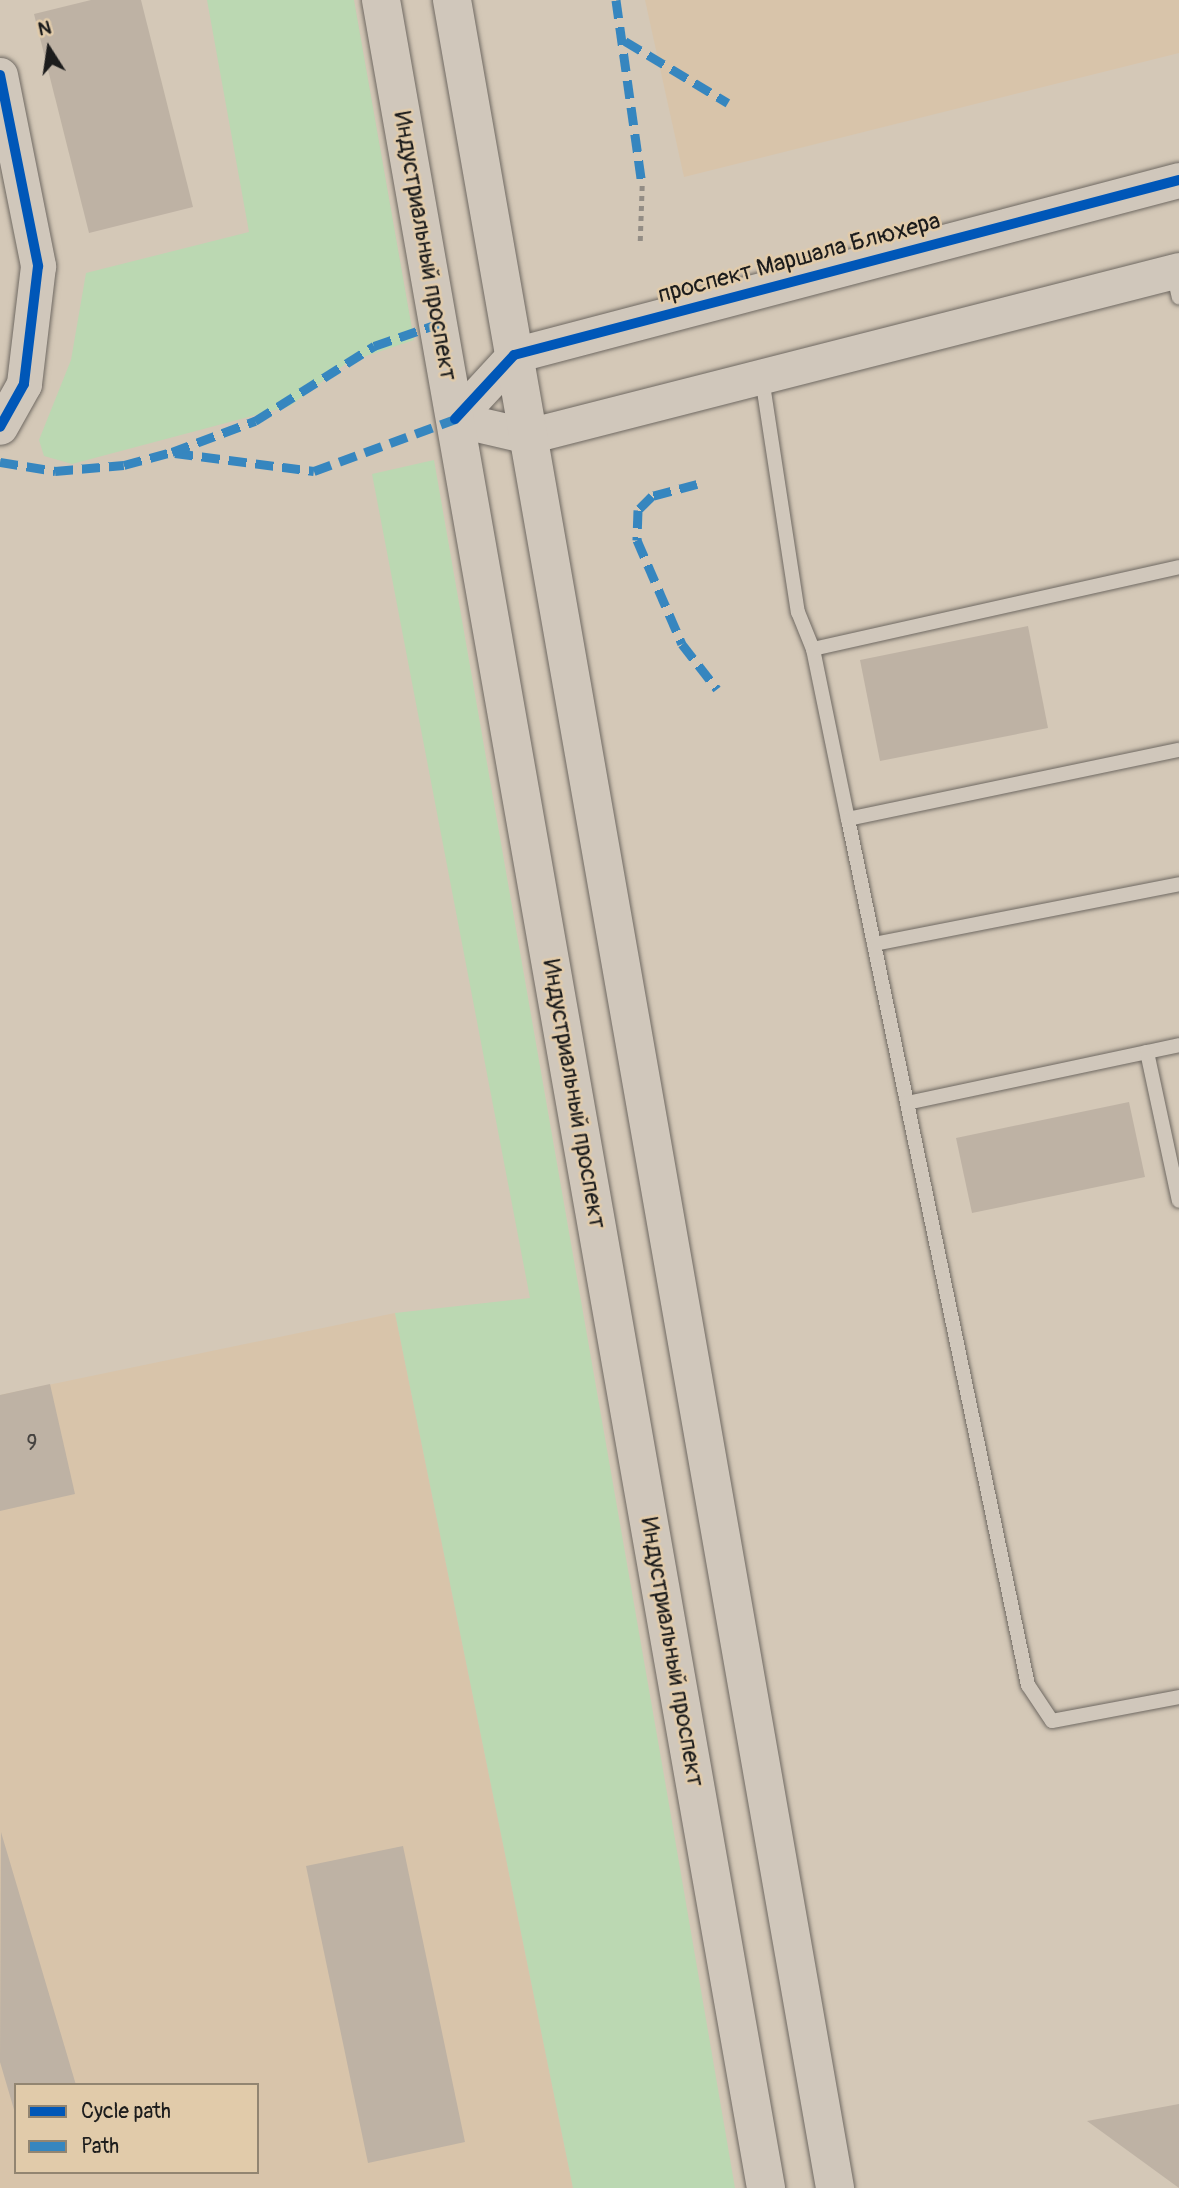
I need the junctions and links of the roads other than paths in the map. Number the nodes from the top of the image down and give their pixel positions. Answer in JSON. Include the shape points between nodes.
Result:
{"nodes":[{"id":1,"x":381,"y":0,"type":"edge"},
{"id":2,"x":452,"y":0,"type":"edge"},
{"id":3,"x":0,"y":75,"type":"edge"},
{"id":4,"x":1179,"y":180,"type":"edge"},
{"id":5,"x":1177,"y":280,"type":"edge"},
{"id":6,"x":514,"y":355,"type":"junction"},
{"id":7,"x":762,"y":378,"type":"junction"},
{"id":8,"x":455,"y":419,"type":"junction"},
{"id":9,"x":0,"y":427,"type":"edge"},
{"id":10,"x":528,"y":436,"type":"junction"},
{"id":11,"x":1179,"y":567,"type":"edge"},
{"id":12,"x":813,"y":649,"type":"junction"},
{"id":13,"x":1179,"y":750,"type":"edge"},
{"id":14,"x":848,"y":819,"type":"junction"},
{"id":15,"x":1179,"y":884,"type":"edge"},
{"id":16,"x":874,"y":944,"type":"junction"},
{"id":17,"x":1179,"y":1045,"type":"edge"},
{"id":18,"x":1147,"y":1052,"type":"junction"},
{"id":19,"x":907,"y":1103,"type":"junction"},
{"id":20,"x":1178,"y":1192,"type":"edge"},
{"id":21,"x":1179,"y":1696,"type":"edge"},
{"id":22,"x":766,"y":2188,"type":"edge"},
{"id":23,"x":835,"y":2188,"type":"edge"}],
"edges":[{"from":1,"to":8,"type":"main road","name":"Индустриальный проспект"},
{"from":2,"to":6,"type":"main road"},
{"from":3,"to":9,"type":"street","via":[[38,267],[24,384]]},
{"from":4,"to":6,"type":"street","name":"проспект Маршала Блюхера"},
{"from":5,"to":7,"type":"street"},
{"from":6,"to":8,"type":"street"},
{"from":6,"to":10,"type":"main road"},
{"from":7,"to":10,"type":"street"},
{"from":7,"to":12,"type":"lane","via":[[798,612]]},
{"from":8,"to":10,"type":"street"},
{"from":8,"to":22,"type":"main road","name":"Индустриальный проспект"},
{"from":10,"to":23,"type":"main road"},
{"from":11,"to":12,"type":"lane"},
{"from":12,"to":14,"type":"lane"},
{"from":13,"to":14,"type":"lane"},
{"from":14,"to":16,"type":"lane"},
{"from":15,"to":16,"type":"lane"},
{"from":16,"to":19,"type":"lane"},
{"from":17,"to":18,"type":"lane"},
{"from":18,"to":19,"type":"lane"},
{"from":18,"to":20,"type":"lane"},
{"from":19,"to":21,"type":"lane","via":[[1028,1685],[1052,1721]]}]}
